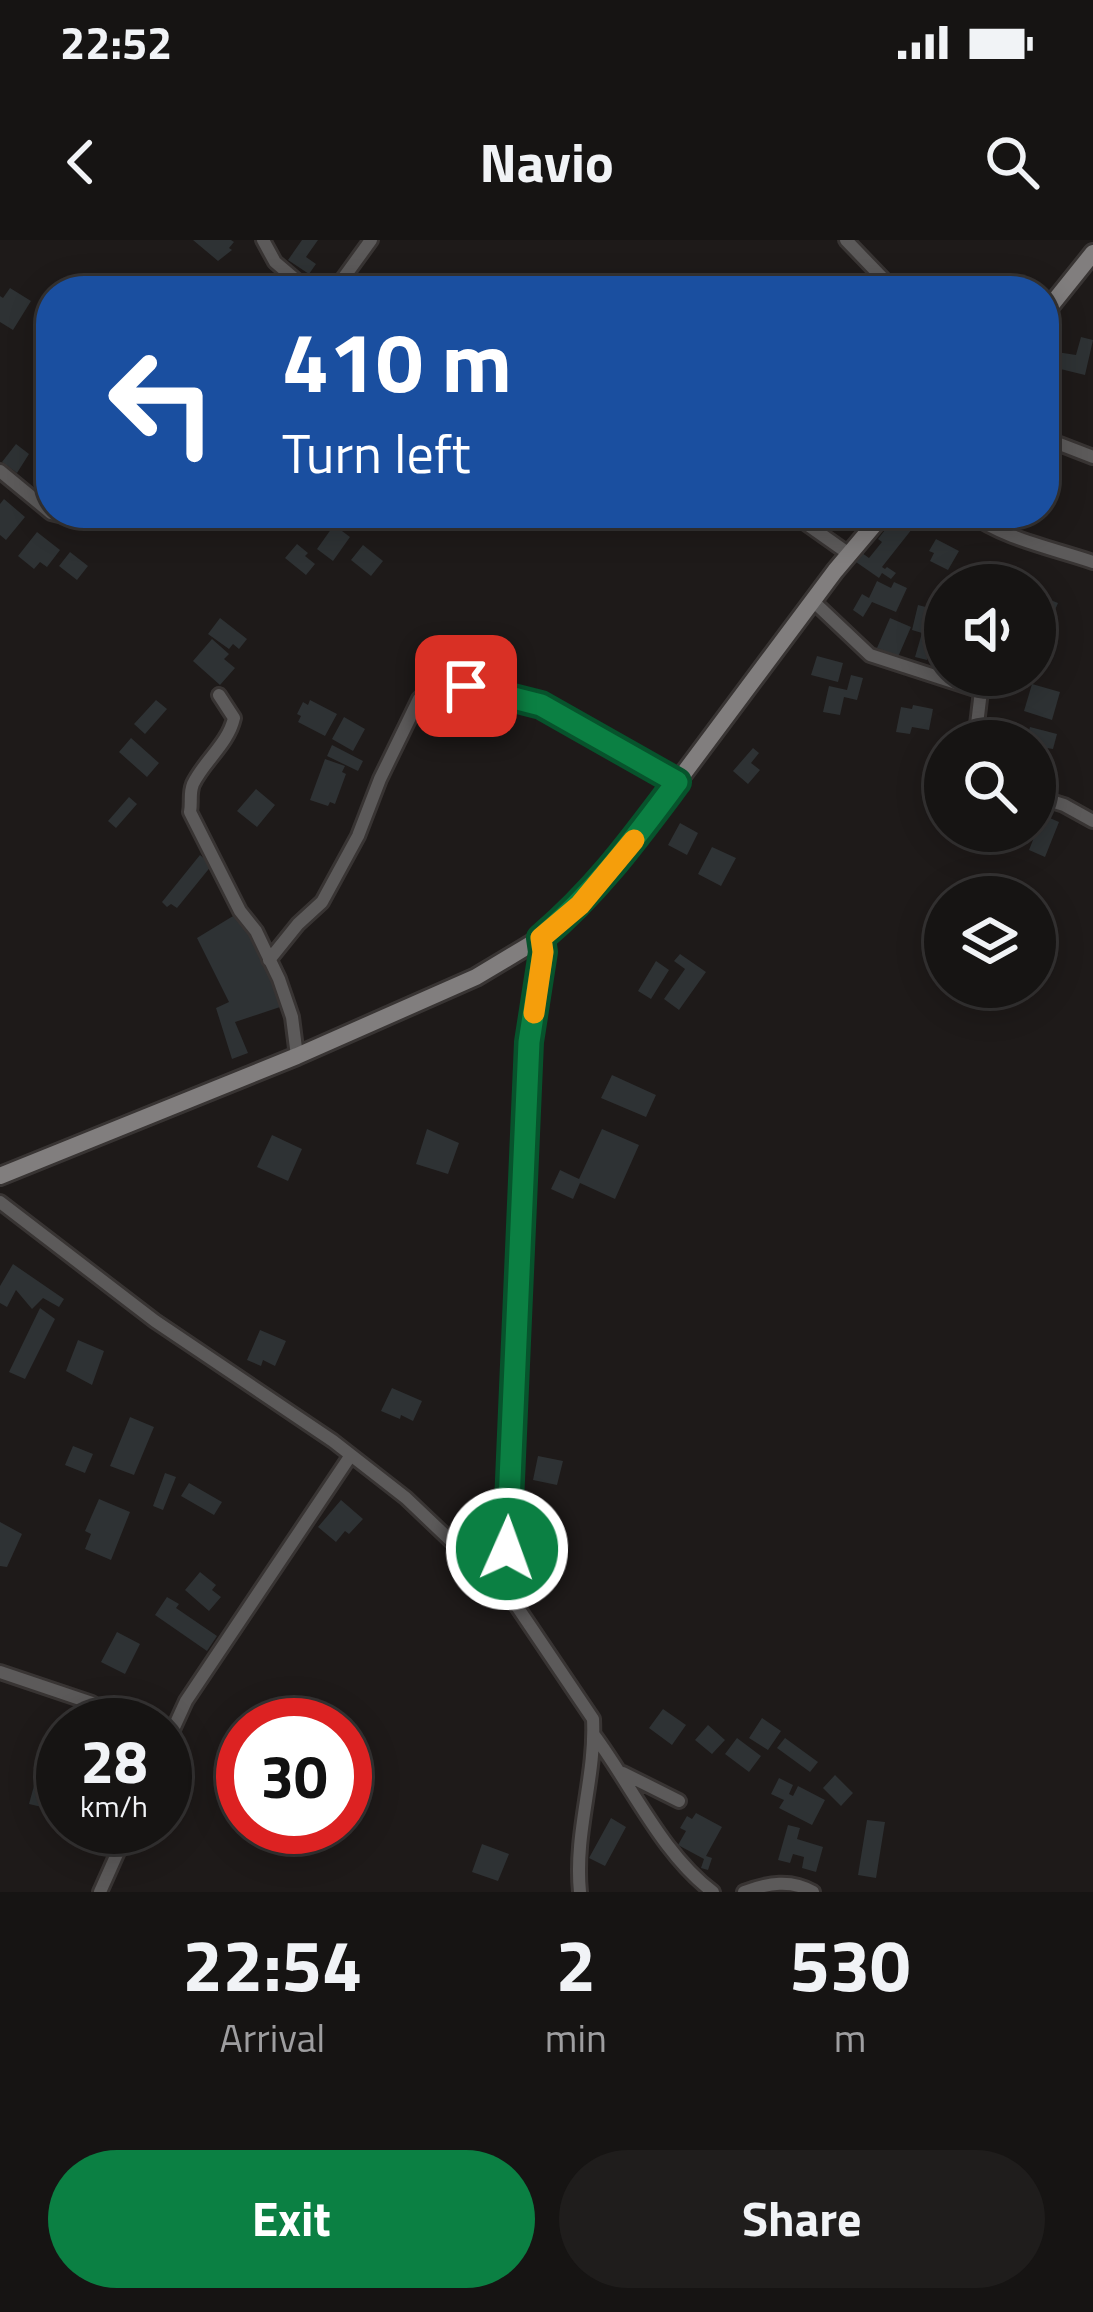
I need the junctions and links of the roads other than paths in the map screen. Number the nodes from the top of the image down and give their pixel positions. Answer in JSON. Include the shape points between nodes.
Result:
{"nodes":[{"id":1,"x":263,"y":240,"type":"edge"},
{"id":2,"x":371,"y":240,"type":"edge"},
{"id":3,"x":846,"y":240,"type":"edge"},
{"id":4,"x":1093,"y":253,"type":"edge"},
{"id":5,"x":291,"y":276,"type":"edge"},
{"id":6,"x":345,"y":276,"type":"edge"},
{"id":7,"x":881,"y":276,"type":"edge"},
{"id":8,"x":1059,"y":295,"type":"edge"},
{"id":9,"x":1059,"y":444,"type":"edge"},
{"id":10,"x":1093,"y":457,"type":"edge"},
{"id":11,"x":0,"y":471,"type":"edge"},
{"id":12,"x":36,"y":501,"type":"edge"},
{"id":13,"x":812,"y":528,"type":"edge"},
{"id":14,"x":871,"y":528,"type":"edge"},
{"id":15,"x":994,"y":528,"type":"edge"},
{"id":16,"x":849,"y":554,"type":"junction"},
{"id":17,"x":1093,"y":562,"type":"edge"},
{"id":18,"x":813,"y":601,"type":"junction"},
{"id":19,"x":219,"y":695,"type":"dead end"},
{"id":20,"x":978,"y":720,"type":"edge"},
{"id":21,"x":677,"y":782,"type":"junction"},
{"id":22,"x":1056,"y":803,"type":"edge"},
{"id":23,"x":1093,"y":821,"type":"edge"},
{"id":24,"x":541,"y":938,"type":"junction"},
{"id":25,"x":269,"y":960,"type":"junction"},
{"id":26,"x":297,"y":1056,"type":"junction"},
{"id":27,"x":0,"y":1176,"type":"edge"},
{"id":28,"x":0,"y":1202,"type":"edge"},
{"id":29,"x":351,"y":1454,"type":"junction"},
{"id":30,"x":512,"y":1599,"type":"junction"},
{"id":31,"x":0,"y":1672,"type":"edge"},
{"id":32,"x":77,"y":1698,"type":"edge"},
{"id":33,"x":188,"y":1698,"type":"edge"},
{"id":34,"x":594,"y":1735,"type":"junction"},
{"id":35,"x":622,"y":1772,"type":"junction"},
{"id":36,"x":679,"y":1801,"type":"dead end"},
{"id":37,"x":117,"y":1854,"type":"edge"},
{"id":38,"x":100,"y":1892,"type":"edge"},
{"id":39,"x":580,"y":1892,"type":"edge"},
{"id":40,"x":713,"y":1892,"type":"edge"},
{"id":41,"x":744,"y":1892,"type":"edge"},
{"id":42,"x":813,"y":1892,"type":"edge"}],
"edges":[{"from":1,"to":5,"type":"street"},
{"from":2,"to":6,"type":"street"},
{"from":3,"to":7,"type":"street"},
{"from":4,"to":8,"type":"street"},
{"from":9,"to":10,"type":"street"},
{"from":11,"to":12,"type":"street"},
{"from":13,"to":16,"type":"street"},
{"from":14,"to":16,"type":"street"},
{"from":15,"to":17,"type":"street"},
{"from":16,"to":18,"type":"street"},
{"from":18,"to":20,"type":"street","via":[[870,655],[981,691]]},
{"from":18,"to":21,"type":"street"},
{"from":19,"to":25,"type":"street","via":[[234,718],[190,791],[190,812]]},
{"from":21,"to":24,"type":"street","via":[[613,868]]},
{"from":21,"to":25,"type":"street","via":[[541,705],[441,678],[419,700],[322,902]]},
{"from":22,"to":23,"type":"street"},
{"from":24,"to":26,"type":"street","via":[[476,977]]},
{"from":24,"to":30,"type":"street","via":[[529,1042],[507,1549]]},
{"from":25,"to":26,"type":"street","via":[[292,1017]]},
{"from":26,"to":27,"type":"street"},
{"from":28,"to":29,"type":"street","via":[[155,1321]]},
{"from":29,"to":30,"type":"street"},
{"from":29,"to":33,"type":"street"},
{"from":30,"to":34,"type":"street","via":[[593,1719]]},
{"from":31,"to":32,"type":"street"},
{"from":34,"to":35,"type":"street"},
{"from":34,"to":39,"type":"street"},
{"from":35,"to":36,"type":"street"},
{"from":35,"to":40,"type":"street","via":[[651,1825]]},
{"from":37,"to":38,"type":"street"},
{"from":41,"to":42,"type":"street","via":[[771,1882]]}]}
